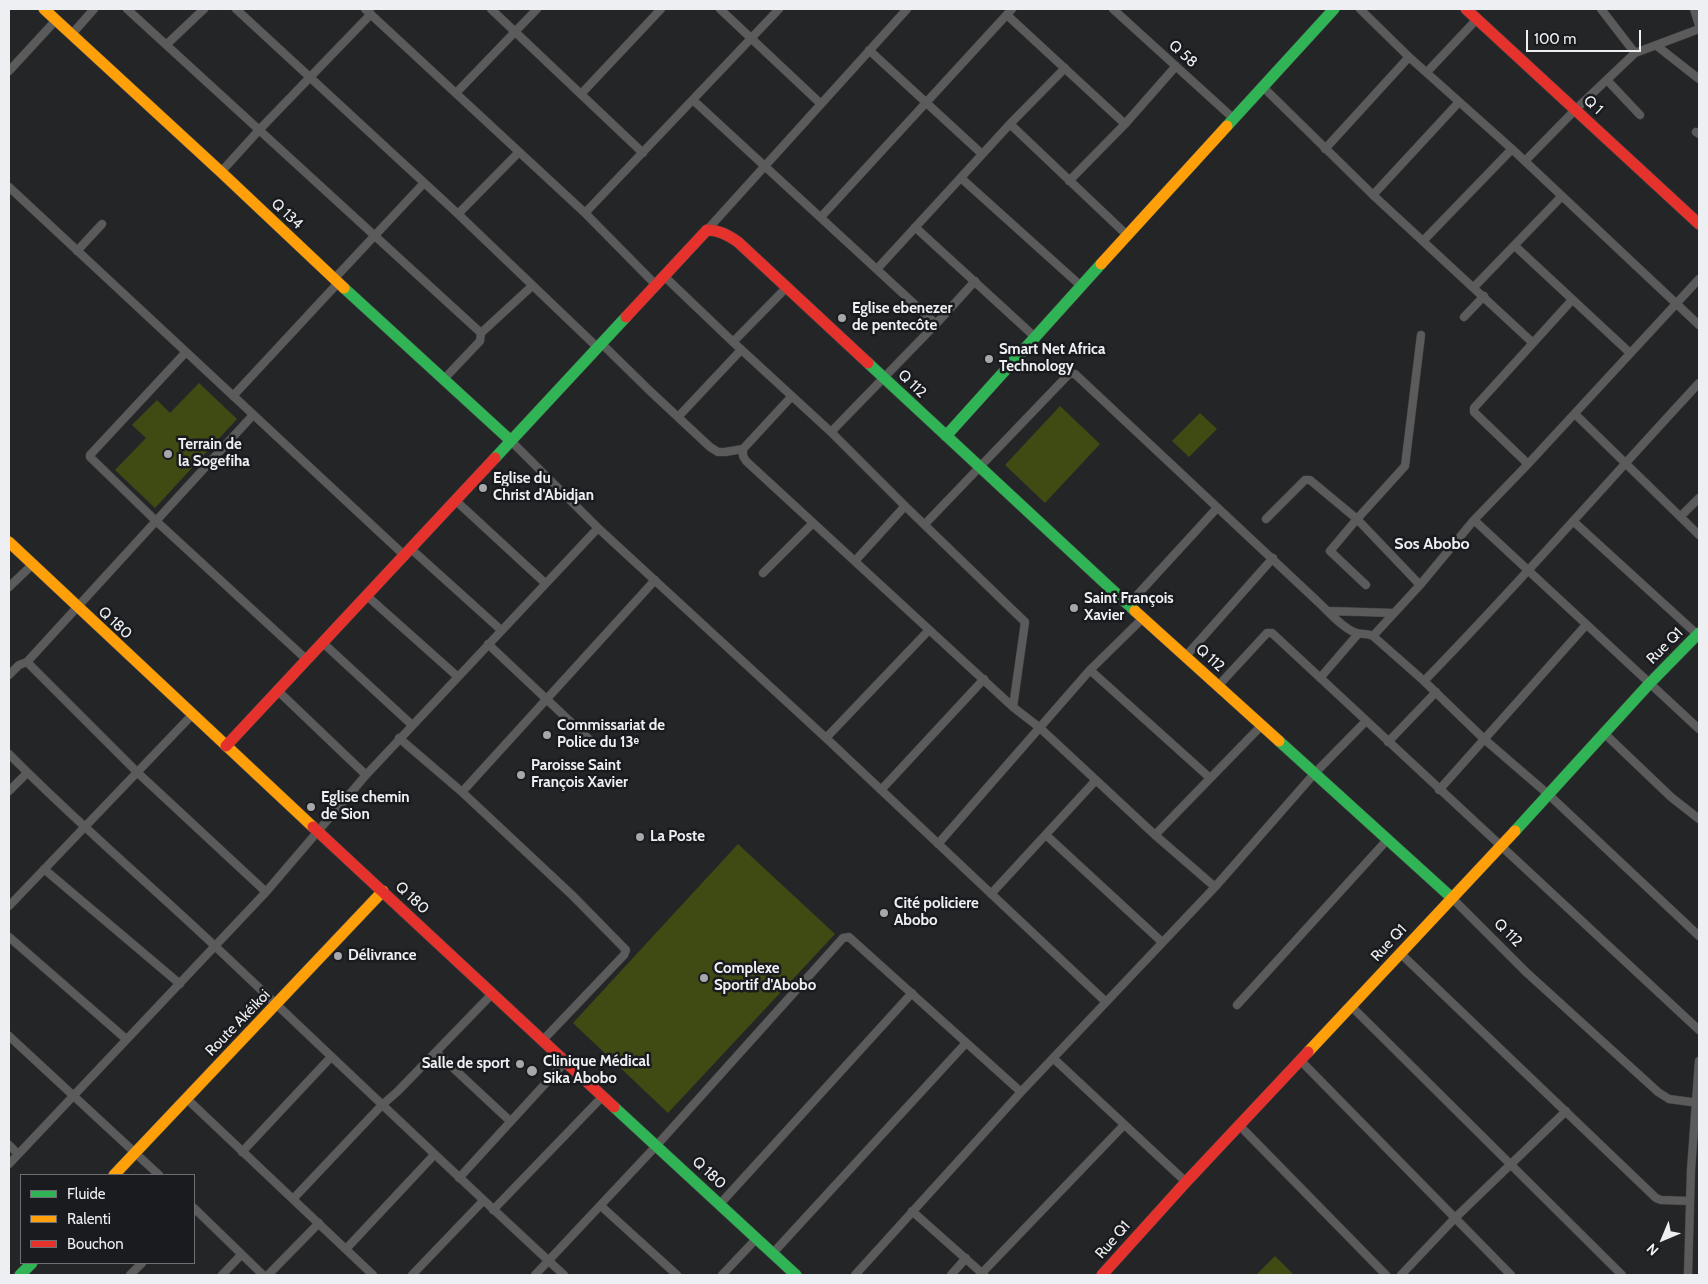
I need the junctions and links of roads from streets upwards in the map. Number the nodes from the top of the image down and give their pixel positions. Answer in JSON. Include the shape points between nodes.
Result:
{"nodes":[{"id":1,"x":44,"y":9,"type":"edge"},
{"id":2,"x":94,"y":9,"type":"edge"},
{"id":3,"x":127,"y":9,"type":"edge"},
{"id":4,"x":204,"y":9,"type":"edge"},
{"id":5,"x":236,"y":9,"type":"edge"},
{"id":6,"x":491,"y":9,"type":"edge"},
{"id":7,"x":536,"y":9,"type":"edge"},
{"id":8,"x":661,"y":9,"type":"edge"},
{"id":9,"x":720,"y":9,"type":"edge"},
{"id":10,"x":780,"y":9,"type":"edge"},
{"id":11,"x":907,"y":9,"type":"edge"},
{"id":12,"x":1113,"y":9,"type":"edge"},
{"id":13,"x":1334,"y":9,"type":"edge"},
{"id":14,"x":1360,"y":9,"type":"edge"},
{"id":15,"x":1467,"y":9,"type":"edge"},
{"id":16,"x":1602,"y":9,"type":"edge"},
{"id":17,"x":1694,"y":9,"type":"edge"},
{"id":18,"x":368,"y":12,"type":"edge"},
{"id":19,"x":1009,"y":12,"type":"edge"},
{"id":20,"x":1476,"y":19,"type":"junction"},
{"id":21,"x":56,"y":20,"type":"junction"},
{"id":22,"x":1699,"y":25,"type":"edge"},
{"id":23,"x":1699,"y":29,"type":"edge"},
{"id":24,"x":515,"y":31,"type":"junction"},
{"id":25,"x":72,"y":34,"type":"junction"},
{"id":26,"x":751,"y":38,"type":"junction"},
{"id":27,"x":167,"y":44,"type":"junction"},
{"id":28,"x":1656,"y":46,"type":"junction"},
{"id":29,"x":869,"y":50,"type":"junction"},
{"id":30,"x":1635,"y":54,"type":"junction"},
{"id":31,"x":1409,"y":56,"type":"junction"},
{"id":32,"x":1176,"y":66,"type":"junction"},
{"id":33,"x":1065,"y":68,"type":"junction"},
{"id":34,"x":9,"y":71,"type":"edge"},
{"id":35,"x":1427,"y":72,"type":"junction"},
{"id":36,"x":310,"y":78,"type":"junction"},
{"id":37,"x":1699,"y":79,"type":"edge"},
{"id":38,"x":1607,"y":80,"type":"junction"},
{"id":39,"x":1263,"y":88,"type":"junction"},
{"id":40,"x":457,"y":92,"type":"junction"},
{"id":41,"x":581,"y":94,"type":"junction"},
{"id":42,"x":693,"y":100,"type":"junction"},
{"id":43,"x":926,"y":102,"type":"junction"},
{"id":44,"x":1459,"y":102,"type":"junction"},
{"id":45,"x":821,"y":104,"type":"junction"},
{"id":46,"x":1576,"y":109,"type":"junction"},
{"id":47,"x":1640,"y":115,"type":"dead end"},
{"id":48,"x":1234,"y":119,"type":"junction"},
{"id":49,"x":1010,"y":124,"type":"junction"},
{"id":50,"x":1125,"y":124,"type":"junction"},
{"id":51,"x":260,"y":129,"type":"junction"},
{"id":52,"x":1325,"y":149,"type":"junction"},
{"id":53,"x":1512,"y":149,"type":"junction"},
{"id":54,"x":519,"y":152,"type":"junction"},
{"id":55,"x":643,"y":154,"type":"junction"},
{"id":56,"x":982,"y":154,"type":"junction"},
{"id":57,"x":1525,"y":162,"type":"junction"},
{"id":58,"x":764,"y":167,"type":"junction"},
{"id":59,"x":221,"y":172,"type":"junction"},
{"id":60,"x":961,"y":178,"type":"junction"},
{"id":61,"x":1069,"y":181,"type":"junction"},
{"id":62,"x":424,"y":183,"type":"junction"},
{"id":63,"x":9,"y":187,"type":"edge"},
{"id":64,"x":1374,"y":195,"type":"junction"},
{"id":65,"x":1562,"y":196,"type":"junction"},
{"id":66,"x":585,"y":213,"type":"junction"},
{"id":67,"x":458,"y":214,"type":"junction"},
{"id":68,"x":821,"y":217,"type":"junction"},
{"id":69,"x":102,"y":224,"type":"dead end"},
{"id":70,"x":1699,"y":224,"type":"edge"},
{"id":71,"x":916,"y":227,"type":"junction"},
{"id":72,"x":707,"y":230,"type":"junction"},
{"id":73,"x":375,"y":235,"type":"junction"},
{"id":74,"x":1128,"y":236,"type":"junction"},
{"id":75,"x":1423,"y":241,"type":"junction"},
{"id":76,"x":1515,"y":246,"type":"junction"},
{"id":77,"x":77,"y":251,"type":"junction"},
{"id":78,"x":877,"y":269,"type":"junction"},
{"id":79,"x":1699,"y":279,"type":"edge"},
{"id":80,"x":660,"y":280,"type":"junction"},
{"id":81,"x":336,"y":281,"type":"junction"},
{"id":82,"x":975,"y":281,"type":"junction"},
{"id":83,"x":532,"y":286,"type":"junction"},
{"id":84,"x":1080,"y":286,"type":"junction"},
{"id":85,"x":787,"y":287,"type":"junction"},
{"id":86,"x":1474,"y":288,"type":"junction"},
{"id":87,"x":1484,"y":296,"type":"junction"},
{"id":88,"x":1572,"y":300,"type":"junction"},
{"id":89,"x":1677,"y":304,"type":"junction"},
{"id":90,"x":1464,"y":317,"type":"dead end"},
{"id":91,"x":936,"y":324,"type":"junction"},
{"id":92,"x":1699,"y":325,"type":"edge"},
{"id":93,"x":481,"y":333,"type":"junction"},
{"id":94,"x":1420,"y":335,"type":"dead end"},
{"id":95,"x":1035,"y":337,"type":"junction"},
{"id":96,"x":733,"y":342,"type":"junction"},
{"id":97,"x":1533,"y":343,"type":"junction"},
{"id":98,"x":599,"y":345,"type":"junction"},
{"id":99,"x":741,"y":350,"type":"junction"},
{"id":100,"x":186,"y":352,"type":"junction"},
{"id":101,"x":1630,"y":353,"type":"junction"},
{"id":102,"x":883,"y":377,"type":"junction"},
{"id":103,"x":444,"y":379,"type":"junction"},
{"id":104,"x":1699,"y":383,"type":"edge"},
{"id":105,"x":233,"y":396,"type":"junction"},
{"id":106,"x":792,"y":396,"type":"junction"},
{"id":107,"x":1575,"y":414,"type":"junction"},
{"id":108,"x":253,"y":415,"type":"junction"},
{"id":109,"x":678,"y":417,"type":"junction"},
{"id":110,"x":831,"y":432,"type":"junction"},
{"id":111,"x":946,"y":436,"type":"junction"},
{"id":112,"x":510,"y":440,"type":"junction"},
{"id":113,"x":743,"y":449,"type":"junction"},
{"id":114,"x":1626,"y":462,"type":"junction"},
{"id":115,"x":1528,"y":464,"type":"junction"},
{"id":116,"x":979,"y":467,"type":"junction"},
{"id":117,"x":1699,"y":498,"type":"edge"},
{"id":118,"x":455,"y":500,"type":"junction"},
{"id":119,"x":905,"y":506,"type":"junction"},
{"id":120,"x":1217,"y":508,"type":"junction"},
{"id":121,"x":1682,"y":516,"type":"junction"},
{"id":122,"x":1266,"y":519,"type":"dead end"},
{"id":123,"x":1357,"y":519,"type":"junction"},
{"id":124,"x":155,"y":520,"type":"junction"},
{"id":125,"x":1474,"y":520,"type":"junction"},
{"id":126,"x":1573,"y":521,"type":"junction"},
{"id":127,"x":813,"y":522,"type":"junction"},
{"id":128,"x":925,"y":524,"type":"junction"},
{"id":129,"x":598,"y":528,"type":"junction"},
{"id":130,"x":1699,"y":535,"type":"edge"},
{"id":131,"x":9,"y":542,"type":"edge"},
{"id":132,"x":407,"y":552,"type":"junction"},
{"id":133,"x":1273,"y":558,"type":"junction"},
{"id":134,"x":855,"y":561,"type":"junction"},
{"id":135,"x":33,"y":564,"type":"junction"},
{"id":136,"x":1529,"y":571,"type":"junction"},
{"id":137,"x":763,"y":573,"type":"dead end"},
{"id":138,"x":655,"y":580,"type":"junction"},
{"id":139,"x":545,"y":583,"type":"junction"},
{"id":140,"x":1366,"y":585,"type":"dead end"},
{"id":141,"x":1420,"y":585,"type":"junction"},
{"id":142,"x":9,"y":587,"type":"edge"},
{"id":143,"x":366,"y":595,"type":"junction"},
{"id":144,"x":1128,"y":605,"type":"junction"},
{"id":145,"x":76,"y":607,"type":"junction"},
{"id":146,"x":1329,"y":612,"type":"junction"},
{"id":147,"x":1394,"y":613,"type":"junction"},
{"id":148,"x":1143,"y":618,"type":"junction"},
{"id":149,"x":1586,"y":625,"type":"junction"},
{"id":150,"x":501,"y":630,"type":"junction"},
{"id":151,"x":929,"y":630,"type":"junction"},
{"id":152,"x":1358,"y":634,"type":"junction"},
{"id":153,"x":1699,"y":635,"type":"edge"},
{"id":154,"x":1373,"y":636,"type":"junction"},
{"id":155,"x":322,"y":642,"type":"junction"},
{"id":156,"x":488,"y":644,"type":"junction"},
{"id":157,"x":1186,"y":656,"type":"junction"},
{"id":158,"x":306,"y":659,"type":"junction"},
{"id":159,"x":27,"y":662,"type":"junction"},
{"id":160,"x":1090,"y":670,"type":"junction"},
{"id":161,"x":9,"y":674,"type":"edge"},
{"id":162,"x":458,"y":677,"type":"junction"},
{"id":163,"x":1320,"y":678,"type":"junction"},
{"id":164,"x":984,"y":679,"type":"junction"},
{"id":165,"x":1424,"y":682,"type":"junction"},
{"id":166,"x":1649,"y":684,"type":"junction"},
{"id":167,"x":1218,"y":686,"type":"junction"},
{"id":168,"x":277,"y":690,"type":"junction"},
{"id":169,"x":1436,"y":692,"type":"junction"},
{"id":170,"x":546,"y":701,"type":"junction"},
{"id":171,"x":1013,"y":707,"type":"junction"},
{"id":172,"x":192,"y":715,"type":"junction"},
{"id":173,"x":1366,"y":721,"type":"junction"},
{"id":174,"x":412,"y":725,"type":"junction"},
{"id":175,"x":1262,"y":726,"type":"junction"},
{"id":176,"x":1040,"y":728,"type":"junction"},
{"id":177,"x":1699,"y":729,"type":"edge"},
{"id":178,"x":1605,"y":734,"type":"junction"},
{"id":179,"x":400,"y":738,"type":"junction"},
{"id":180,"x":826,"y":738,"type":"junction"},
{"id":181,"x":1484,"y":740,"type":"junction"},
{"id":182,"x":1388,"y":742,"type":"junction"},
{"id":183,"x":593,"y":744,"type":"dead end"},
{"id":184,"x":226,"y":746,"type":"junction"},
{"id":185,"x":9,"y":754,"type":"edge"},
{"id":186,"x":27,"y":773,"type":"junction"},
{"id":187,"x":138,"y":773,"type":"junction"},
{"id":188,"x":1314,"y":774,"type":"junction"},
{"id":189,"x":366,"y":775,"type":"junction"},
{"id":190,"x":1210,"y":778,"type":"junction"},
{"id":191,"x":1096,"y":780,"type":"junction"},
{"id":192,"x":881,"y":790,"type":"junction"},
{"id":193,"x":1439,"y":790,"type":"junction"},
{"id":194,"x":9,"y":791,"type":"edge"},
{"id":195,"x":462,"y":792,"type":"junction"},
{"id":196,"x":1549,"y":795,"type":"junction"},
{"id":197,"x":1699,"y":820,"type":"edge"},
{"id":198,"x":84,"y":828,"type":"junction"},
{"id":199,"x":318,"y":832,"type":"junction"},
{"id":200,"x":1046,"y":835,"type":"junction"},
{"id":201,"x":1155,"y":835,"type":"junction"},
{"id":202,"x":1387,"y":840,"type":"junction"},
{"id":203,"x":938,"y":844,"type":"junction"},
{"id":204,"x":1502,"y":846,"type":"junction"},
{"id":205,"x":44,"y":868,"type":"junction"},
{"id":206,"x":1215,"y":886,"type":"junction"},
{"id":207,"x":383,"y":891,"type":"junction"},
{"id":208,"x":266,"y":892,"type":"junction"},
{"id":209,"x":991,"y":894,"type":"junction"},
{"id":210,"x":1452,"y":898,"type":"junction"},
{"id":211,"x":9,"y":906,"type":"edge"},
{"id":212,"x":1699,"y":936,"type":"edge"},
{"id":213,"x":9,"y":937,"type":"edge"},
{"id":214,"x":1162,"y":942,"type":"junction"},
{"id":215,"x":215,"y":946,"type":"junction"},
{"id":216,"x":1400,"y":953,"type":"junction"},
{"id":217,"x":180,"y":984,"type":"junction"},
{"id":218,"x":912,"y":993,"type":"junction"},
{"id":219,"x":492,"y":994,"type":"junction"},
{"id":220,"x":1106,"y":1002,"type":"junction"},
{"id":221,"x":276,"y":1005,"type":"junction"},
{"id":222,"x":1237,"y":1005,"type":"dead end"},
{"id":223,"x":1351,"y":1006,"type":"junction"},
{"id":224,"x":1699,"y":1030,"type":"edge"},
{"id":225,"x":9,"y":1036,"type":"edge"},
{"id":226,"x":126,"y":1039,"type":"junction"},
{"id":227,"x":543,"y":1040,"type":"junction"},
{"id":228,"x":966,"y":1043,"type":"junction"},
{"id":229,"x":436,"y":1052,"type":"junction"},
{"id":230,"x":330,"y":1057,"type":"junction"},
{"id":231,"x":1053,"y":1058,"type":"junction"},
{"id":232,"x":1300,"y":1060,"type":"junction"},
{"id":233,"x":1699,"y":1061,"type":"edge"},
{"id":234,"x":566,"y":1062,"type":"junction"},
{"id":235,"x":1021,"y":1092,"type":"junction"},
{"id":236,"x":74,"y":1096,"type":"junction"},
{"id":237,"x":604,"y":1096,"type":"junction"},
{"id":238,"x":186,"y":1098,"type":"junction"},
{"id":239,"x":1698,"y":1103,"type":"edge"},
{"id":240,"x":381,"y":1106,"type":"junction"},
{"id":241,"x":1566,"y":1111,"type":"junction"},
{"id":242,"x":510,"y":1121,"type":"junction"},
{"id":243,"x":1124,"y":1125,"type":"junction"},
{"id":244,"x":1238,"y":1125,"type":"junction"},
{"id":245,"x":9,"y":1145,"type":"edge"},
{"id":246,"x":657,"y":1145,"type":"junction"},
{"id":247,"x":242,"y":1152,"type":"junction"},
{"id":248,"x":135,"y":1153,"type":"junction"},
{"id":249,"x":18,"y":1154,"type":"junction"},
{"id":250,"x":434,"y":1155,"type":"junction"},
{"id":251,"x":9,"y":1164,"type":"edge"},
{"id":252,"x":1510,"y":1164,"type":"junction"},
{"id":253,"x":1695,"y":1171,"type":"edge"},
{"id":254,"x":115,"y":1174,"type":"edge"},
{"id":255,"x":158,"y":1174,"type":"edge"},
{"id":256,"x":459,"y":1178,"type":"junction"},
{"id":257,"x":1186,"y":1182,"type":"junction"},
{"id":258,"x":293,"y":1199,"type":"junction"},
{"id":259,"x":483,"y":1201,"type":"junction"},
{"id":260,"x":1690,"y":1201,"type":"junction"},
{"id":261,"x":720,"y":1204,"type":"junction"},
{"id":262,"x":601,"y":1206,"type":"junction"},
{"id":263,"x":195,"y":1209,"type":"edge"},
{"id":264,"x":494,"y":1210,"type":"junction"},
{"id":265,"x":912,"y":1211,"type":"junction"},
{"id":266,"x":1454,"y":1219,"type":"junction"},
{"id":267,"x":319,"y":1223,"type":"junction"},
{"id":268,"x":757,"y":1238,"type":"junction"},
{"id":269,"x":346,"y":1249,"type":"junction"},
{"id":270,"x":773,"y":1253,"type":"junction"},
{"id":271,"x":241,"y":1255,"type":"junction"},
{"id":272,"x":966,"y":1258,"type":"junction"},
{"id":273,"x":548,"y":1261,"type":"junction"},
{"id":274,"x":31,"y":1264,"type":"edge"},
{"id":275,"x":141,"y":1264,"type":"edge"},
{"id":276,"x":983,"y":1274,"type":"edge"},
{"id":277,"x":20,"y":1275,"type":"edge"},
{"id":278,"x":130,"y":1275,"type":"edge"},
{"id":279,"x":222,"y":1275,"type":"edge"},
{"id":280,"x":263,"y":1275,"type":"edge"},
{"id":281,"x":268,"y":1275,"type":"edge"},
{"id":282,"x":373,"y":1275,"type":"edge"},
{"id":283,"x":412,"y":1275,"type":"edge"},
{"id":284,"x":535,"y":1275,"type":"edge"},
{"id":285,"x":564,"y":1275,"type":"edge"},
{"id":286,"x":677,"y":1275,"type":"edge"},
{"id":287,"x":722,"y":1275,"type":"edge"},
{"id":288,"x":796,"y":1275,"type":"edge"},
{"id":289,"x":855,"y":1275,"type":"edge"},
{"id":290,"x":951,"y":1275,"type":"edge"},
{"id":291,"x":1102,"y":1275,"type":"edge"},
{"id":292,"x":1386,"y":1275,"type":"edge"},
{"id":293,"x":1401,"y":1275,"type":"edge"},
{"id":294,"x":1511,"y":1275,"type":"edge"},
{"id":295,"x":1622,"y":1275,"type":"edge"},
{"id":296,"x":1688,"y":1275,"type":"edge"}],
"edges":[{"from":1,"to":21,"type":"street","name":"Q 134"},
{"from":2,"to":25,"type":"street"},
{"from":3,"to":27,"type":"street"},
{"from":4,"to":27,"type":"street"},
{"from":5,"to":36,"type":"street"},
{"from":6,"to":24,"type":"street"},
{"from":7,"to":24,"type":"street"},
{"from":8,"to":41,"type":"street"},
{"from":9,"to":26,"type":"street"},
{"from":10,"to":26,"type":"street"},
{"from":11,"to":29,"type":"street"},
{"from":12,"to":32,"type":"street","name":"Q 58"},
{"from":13,"to":39,"type":"street"},
{"from":14,"to":31,"type":"street"},
{"from":15,"to":20,"type":"street","name":"Q 1"},
{"from":16,"to":30,"type":"street"},
{"from":17,"to":22,"type":"street"},
{"from":18,"to":36,"type":"street"},
{"from":18,"to":40,"type":"street"},
{"from":19,"to":33,"type":"street"},
{"from":19,"to":43,"type":"street"},
{"from":20,"to":35,"type":"street"},
{"from":20,"to":46,"type":"street","name":"Q 1"},
{"from":21,"to":25,"type":"street","name":"Q 134"},
{"from":21,"to":34,"type":"street"},
{"from":23,"to":28,"type":"street"},
{"from":24,"to":40,"type":"street"},
{"from":24,"to":41,"type":"street"},
{"from":25,"to":59,"type":"street","name":"Q 134"},
{"from":26,"to":42,"type":"street"},
{"from":26,"to":45,"type":"street"},
{"from":27,"to":51,"type":"street"},
{"from":28,"to":30,"type":"street"},
{"from":28,"to":37,"type":"street"},
{"from":29,"to":43,"type":"street"},
{"from":29,"to":45,"type":"street"},
{"from":30,"to":38,"type":"street"},
{"from":31,"to":35,"type":"street"},
{"from":31,"to":52,"type":"street"},
{"from":32,"to":48,"type":"street","name":"Q 58"},
{"from":32,"to":50,"type":"street"},
{"from":33,"to":49,"type":"street"},
{"from":33,"to":50,"type":"street"},
{"from":35,"to":44,"type":"street"},
{"from":36,"to":51,"type":"street"},
{"from":36,"to":62,"type":"street"},
{"from":38,"to":46,"type":"street"},
{"from":38,"to":47,"type":"street"},
{"from":39,"to":48,"type":"street"},
{"from":39,"to":52,"type":"street"},
{"from":40,"to":54,"type":"street"},
{"from":41,"to":55,"type":"street"},
{"from":42,"to":55,"type":"street"},
{"from":42,"to":58,"type":"street"},
{"from":43,"to":56,"type":"street"},
{"from":43,"to":68,"type":"street"},
{"from":44,"to":53,"type":"street"},
{"from":44,"to":64,"type":"street"},
{"from":45,"to":58,"type":"street"},
{"from":46,"to":57,"type":"street"},
{"from":46,"to":70,"type":"street","name":"Q 1"},
{"from":48,"to":74,"type":"street"},
{"from":49,"to":56,"type":"street"},
{"from":49,"to":61,"type":"street"},
{"from":50,"to":61,"type":"street"},
{"from":51,"to":59,"type":"street"},
{"from":51,"to":73,"type":"street"},
{"from":52,"to":64,"type":"street"},
{"from":53,"to":57,"type":"street"},
{"from":53,"to":75,"type":"street"},
{"from":54,"to":66,"type":"street"},
{"from":54,"to":67,"type":"street"},
{"from":55,"to":66,"type":"street"},
{"from":56,"to":60,"type":"street"},
{"from":57,"to":65,"type":"street"},
{"from":58,"to":68,"type":"street"},
{"from":58,"to":72,"type":"street"},
{"from":59,"to":81,"type":"street","name":"Q 134"},
{"from":60,"to":71,"type":"street"},
{"from":60,"to":84,"type":"street"},
{"from":61,"to":74,"type":"street"},
{"from":62,"to":67,"type":"street"},
{"from":62,"to":73,"type":"street"},
{"from":63,"to":77,"type":"street"},
{"from":64,"to":75,"type":"street"},
{"from":65,"to":76,"type":"street"},
{"from":65,"to":89,"type":"street"},
{"from":66,"to":80,"type":"street"},
{"from":67,"to":83,"type":"street"},
{"from":68,"to":78,"type":"street"},
{"from":69,"to":77,"type":"street"},
{"from":71,"to":78,"type":"street"},
{"from":71,"to":82,"type":"street"},
{"from":72,"to":80,"type":"street"},
{"from":72,"to":85,"type":"street","name":"Q 112","via":[[731,236]]},
{"from":73,"to":81,"type":"street"},
{"from":73,"to":93,"type":"street"},
{"from":74,"to":84,"type":"street"},
{"from":75,"to":86,"type":"street"},
{"from":76,"to":86,"type":"street"},
{"from":76,"to":88,"type":"street"},
{"from":77,"to":100,"type":"street"},
{"from":78,"to":91,"type":"street"},
{"from":79,"to":89,"type":"street"},
{"from":80,"to":96,"type":"street"},
{"from":80,"to":98,"type":"street"},
{"from":81,"to":103,"type":"street","name":"Q 134"},
{"from":81,"to":105,"type":"street"},
{"from":82,"to":91,"type":"street"},
{"from":82,"to":95,"type":"street"},
{"from":83,"to":93,"type":"street"},
{"from":83,"to":98,"type":"street"},
{"from":84,"to":95,"type":"street"},
{"from":85,"to":96,"type":"street"},
{"from":85,"to":102,"type":"street","name":"Q 112"},
{"from":86,"to":87,"type":"street"},
{"from":87,"to":90,"type":"street"},
{"from":87,"to":97,"type":"street"},
{"from":88,"to":97,"type":"street"},
{"from":88,"to":101,"type":"street"},
{"from":89,"to":92,"type":"street"},
{"from":89,"to":101,"type":"street"},
{"from":91,"to":102,"type":"street"},
{"from":93,"to":103,"type":"street","via":[[480,341]]},
{"from":94,"to":123,"type":"street","via":[[1405,466]]},
{"from":95,"to":111,"type":"street"},
{"from":96,"to":99,"type":"street"},
{"from":97,"to":115,"type":"street","via":[[1474,408],[1474,412]]},
{"from":98,"to":109,"type":"street"},
{"from":98,"to":112,"type":"street"},
{"from":99,"to":106,"type":"street"},
{"from":99,"to":109,"type":"street"},
{"from":100,"to":105,"type":"street"},
{"from":100,"to":124,"type":"street","via":[[90,455]]},
{"from":101,"to":107,"type":"street"},
{"from":102,"to":110,"type":"street"},
{"from":102,"to":111,"type":"street","name":"Q 112"},
{"from":103,"to":112,"type":"street","name":"Q 134"},
{"from":104,"to":114,"type":"street"},
{"from":105,"to":108,"type":"street"},
{"from":106,"to":110,"type":"street"},
{"from":106,"to":113,"type":"street"},
{"from":107,"to":114,"type":"street"},
{"from":107,"to":115,"type":"street"},
{"from":108,"to":124,"type":"street"},
{"from":108,"to":132,"type":"street"},
{"from":109,"to":113,"type":"street","via":[[718,452]]},
{"from":110,"to":119,"type":"street"},
{"from":111,"to":116,"type":"street","name":"Q 112"},
{"from":112,"to":118,"type":"street"},
{"from":112,"to":129,"type":"street"},
{"from":113,"to":127,"type":"street","via":[[746,461]]},
{"from":114,"to":121,"type":"street"},
{"from":114,"to":126,"type":"street"},
{"from":115,"to":125,"type":"street"},
{"from":116,"to":120,"type":"street","via":[[1072,373]]},
{"from":116,"to":128,"type":"street"},
{"from":116,"to":144,"type":"street","name":"Q 112"},
{"from":117,"to":121,"type":"street"},
{"from":118,"to":132,"type":"street"},
{"from":118,"to":139,"type":"street"},
{"from":119,"to":128,"type":"street"},
{"from":119,"to":134,"type":"street"},
{"from":120,"to":133,"type":"street"},
{"from":120,"to":144,"type":"street"},
{"from":121,"to":130,"type":"street"},
{"from":122,"to":123,"type":"street","via":[[1305,480],[1310,480]]},
{"from":123,"to":140,"type":"street","via":[[1330,551]]},
{"from":123,"to":141,"type":"street"},
{"from":124,"to":145,"type":"street"},
{"from":124,"to":158,"type":"street"},
{"from":125,"to":136,"type":"street"},
{"from":125,"to":141,"type":"street"},
{"from":126,"to":136,"type":"street"},
{"from":126,"to":153,"type":"street"},
{"from":127,"to":134,"type":"street"},
{"from":127,"to":137,"type":"street"},
{"from":128,"to":171,"type":"street","via":[[1025,622]]},
{"from":129,"to":138,"type":"street"},
{"from":129,"to":139,"type":"street"},
{"from":131,"to":135,"type":"street","name":"Q 180"},
{"from":132,"to":143,"type":"street"},
{"from":132,"to":150,"type":"street"},
{"from":133,"to":146,"type":"street"},
{"from":133,"to":157,"type":"street"},
{"from":134,"to":151,"type":"street"},
{"from":135,"to":142,"type":"street"},
{"from":135,"to":145,"type":"street","name":"Q 180"},
{"from":136,"to":149,"type":"street"},
{"from":136,"to":165,"type":"street"},
{"from":138,"to":170,"type":"street"},
{"from":138,"to":180,"type":"street"},
{"from":139,"to":150,"type":"street"},
{"from":141,"to":147,"type":"street"},
{"from":143,"to":155,"type":"street"},
{"from":143,"to":162,"type":"street"},
{"from":144,"to":148,"type":"street","name":"Q 112"},
{"from":145,"to":159,"type":"street"},
{"from":145,"to":172,"type":"street","name":"Q 180"},
{"from":146,"to":147,"type":"street"},
{"from":146,"to":152,"type":"street"},
{"from":147,"to":154,"type":"street"},
{"from":148,"to":157,"type":"street","name":"Q 112"},
{"from":148,"to":160,"type":"street"},
{"from":149,"to":166,"type":"street"},
{"from":149,"to":181,"type":"street"},
{"from":150,"to":156,"type":"street"},
{"from":151,"to":164,"type":"street"},
{"from":151,"to":180,"type":"street"},
{"from":152,"to":154,"type":"street"},
{"from":152,"to":163,"type":"street"},
{"from":153,"to":166,"type":"street","name":"Rue Q1"},
{"from":154,"to":165,"type":"street"},
{"from":155,"to":158,"type":"street"},
{"from":155,"to":174,"type":"street"},
{"from":156,"to":162,"type":"street"},
{"from":156,"to":170,"type":"street"},
{"from":157,"to":167,"type":"street","name":"Q 112"},
{"from":158,"to":168,"type":"street"},
{"from":159,"to":161,"type":"street"},
{"from":159,"to":187,"type":"street"},
{"from":160,"to":176,"type":"street"},
{"from":160,"to":190,"type":"street"},
{"from":162,"to":174,"type":"street"},
{"from":163,"to":167,"type":"street","via":[[1270,632]]},
{"from":163,"to":173,"type":"street"},
{"from":164,"to":171,"type":"street"},
{"from":164,"to":192,"type":"street"},
{"from":165,"to":169,"type":"street"},
{"from":166,"to":177,"type":"street"},
{"from":166,"to":178,"type":"street","name":"Rue Q1"},
{"from":167,"to":175,"type":"street","name":"Q 112"},
{"from":168,"to":184,"type":"street"},
{"from":168,"to":189,"type":"street"},
{"from":169,"to":181,"type":"street"},
{"from":169,"to":182,"type":"street"},
{"from":170,"to":183,"type":"street"},
{"from":170,"to":195,"type":"street"},
{"from":171,"to":176,"type":"street"},
{"from":172,"to":184,"type":"street","name":"Q 180"},
{"from":172,"to":187,"type":"street"},
{"from":173,"to":182,"type":"street"},
{"from":173,"to":188,"type":"street"},
{"from":174,"to":179,"type":"street"},
{"from":175,"to":188,"type":"street","name":"Q 112"},
{"from":175,"to":190,"type":"street"},
{"from":176,"to":191,"type":"street"},
{"from":176,"to":203,"type":"street"},
{"from":178,"to":196,"type":"street","name":"Rue Q1"},
{"from":178,"to":197,"type":"street"},
{"from":179,"to":189,"type":"street"},
{"from":179,"to":195,"type":"street"},
{"from":180,"to":192,"type":"street"},
{"from":181,"to":193,"type":"street"},
{"from":181,"to":196,"type":"street"},
{"from":182,"to":193,"type":"street"},
{"from":184,"to":199,"type":"street","name":"Q 180"},
{"from":185,"to":186,"type":"street"},
{"from":186,"to":194,"type":"street"},
{"from":186,"to":198,"type":"street"},
{"from":187,"to":198,"type":"street"},
{"from":187,"to":208,"type":"street"},
{"from":188,"to":202,"type":"street","name":"Q 112"},
{"from":188,"to":206,"type":"street"},
{"from":189,"to":199,"type":"street"},
{"from":190,"to":201,"type":"street"},
{"from":191,"to":200,"type":"street"},
{"from":191,"to":201,"type":"street"},
{"from":192,"to":203,"type":"street"},
{"from":193,"to":204,"type":"street"},
{"from":195,"to":227,"type":"street","via":[[626,950]]},
{"from":196,"to":204,"type":"street","name":"Rue Q1"},
{"from":196,"to":212,"type":"street"},
{"from":198,"to":205,"type":"street"},
{"from":198,"to":215,"type":"street"},
{"from":199,"to":207,"type":"street","name":"Q 180"},
{"from":199,"to":208,"type":"street"},
{"from":200,"to":209,"type":"street"},
{"from":200,"to":214,"type":"street"},
{"from":201,"to":206,"type":"street"},
{"from":202,"to":210,"type":"street","name":"Q 112"},
{"from":202,"to":222,"type":"street"},
{"from":203,"to":209,"type":"street"},
{"from":204,"to":210,"type":"street","name":"Rue Q1"},
{"from":204,"to":224,"type":"street"},
{"from":205,"to":211,"type":"street"},
{"from":205,"to":217,"type":"street"},
{"from":206,"to":214,"type":"street"},
{"from":207,"to":219,"type":"street","name":"Q 180"},
{"from":207,"to":221,"type":"street","name":"Route Akéikoi"},
{"from":208,"to":215,"type":"street"},
{"from":209,"to":220,"type":"street"},
{"from":210,"to":216,"type":"street","name":"Rue Q1"},
{"from":210,"to":239,"type":"street","name":"Q 112","via":[[1526,972],[1658,1092],[1669,1099]]},
{"from":213,"to":226,"type":"street"},
{"from":214,"to":220,"type":"street"},
{"from":215,"to":217,"type":"street"},
{"from":215,"to":221,"type":"street"},
{"from":216,"to":223,"type":"street","name":"Rue Q1"},
{"from":216,"to":241,"type":"street"},
{"from":217,"to":226,"type":"street"},
{"from":218,"to":228,"type":"street"},
{"from":218,"to":246,"type":"street","via":[[849,937],[843,938]]},
{"from":218,"to":261,"type":"street"},
{"from":219,"to":227,"type":"street","name":"Q 180"},
{"from":219,"to":229,"type":"street"},
{"from":220,"to":231,"type":"street"},
{"from":221,"to":230,"type":"street"},
{"from":221,"to":238,"type":"street","name":"Route Akéikoi"},
{"from":223,"to":232,"type":"street","name":"Rue Q1"},
{"from":223,"to":252,"type":"street"},
{"from":225,"to":236,"type":"street"},
{"from":226,"to":236,"type":"street"},
{"from":227,"to":234,"type":"street","name":"Q 180"},
{"from":228,"to":235,"type":"street"},
{"from":228,"to":270,"type":"street"},
{"from":229,"to":240,"type":"street"},
{"from":229,"to":242,"type":"street"},
{"from":230,"to":240,"type":"street"},
{"from":230,"to":247,"type":"street"},
{"from":231,"to":235,"type":"street"},
{"from":231,"to":243,"type":"street"},
{"from":232,"to":244,"type":"street","name":"Rue Q1"},
{"from":232,"to":266,"type":"street"},
{"from":233,"to":239,"type":"street"},
{"from":234,"to":237,"type":"street","name":"Q 180"},
{"from":234,"to":242,"type":"street"},
{"from":235,"to":265,"type":"street"},
{"from":236,"to":248,"type":"street"},
{"from":236,"to":249,"type":"street"},
{"from":237,"to":246,"type":"street","name":"Q 180"},
{"from":237,"to":264,"type":"street"},
{"from":238,"to":247,"type":"street"},
{"from":238,"to":248,"type":"street","name":"Route Akéikoi"},
{"from":239,"to":253,"type":"street"},
{"from":240,"to":250,"type":"street"},
{"from":240,"to":258,"type":"street"},
{"from":241,"to":252,"type":"street"},
{"from":241,"to":260,"type":"street","via":[[1658,1200]]},
{"from":242,"to":256,"type":"street"},
{"from":243,"to":257,"type":"street"},
{"from":243,"to":276,"type":"street"},
{"from":244,"to":257,"type":"street","name":"Rue Q1"},
{"from":244,"to":292,"type":"street"},
{"from":245,"to":249,"type":"street"},
{"from":246,"to":261,"type":"street","name":"Q 180"},
{"from":246,"to":262,"type":"street"},
{"from":247,"to":258,"type":"street"},
{"from":248,"to":254,"type":"street","name":"Route Akéikoi"},
{"from":248,"to":255,"type":"street"},
{"from":249,"to":251,"type":"street"},
{"from":250,"to":256,"type":"street"},
{"from":250,"to":269,"type":"street"},
{"from":252,"to":266,"type":"street"},
{"from":252,"to":295,"type":"street"},
{"from":253,"to":260,"type":"street"},
{"from":256,"to":259,"type":"street"},
{"from":257,"to":291,"type":"street","name":"Rue Q1"},
{"from":258,"to":267,"type":"street"},
{"from":259,"to":264,"type":"street"},
{"from":259,"to":283,"type":"street"},
{"from":260,"to":296,"type":"street"},
{"from":261,"to":268,"type":"street","name":"Q 180"},
{"from":262,"to":273,"type":"street"},
{"from":262,"to":286,"type":"street"},
{"from":263,"to":271,"type":"street"},
{"from":264,"to":273,"type":"street"},
{"from":265,"to":272,"type":"street"},
{"from":265,"to":289,"type":"street"},
{"from":266,"to":293,"type":"street"},
{"from":266,"to":294,"type":"street"},
{"from":267,"to":269,"type":"street"},
{"from":267,"to":281,"type":"street"},
{"from":268,"to":270,"type":"street","name":"Q 180"},
{"from":268,"to":287,"type":"street"},
{"from":269,"to":282,"type":"street"},
{"from":270,"to":288,"type":"street","name":"Q 180"},
{"from":271,"to":279,"type":"street"},
{"from":271,"to":280,"type":"street"},
{"from":272,"to":276,"type":"street"},
{"from":272,"to":290,"type":"street"},
{"from":273,"to":284,"type":"street"},
{"from":273,"to":285,"type":"street"},
{"from":274,"to":277,"type":"street"},
{"from":275,"to":278,"type":"street"}]}
